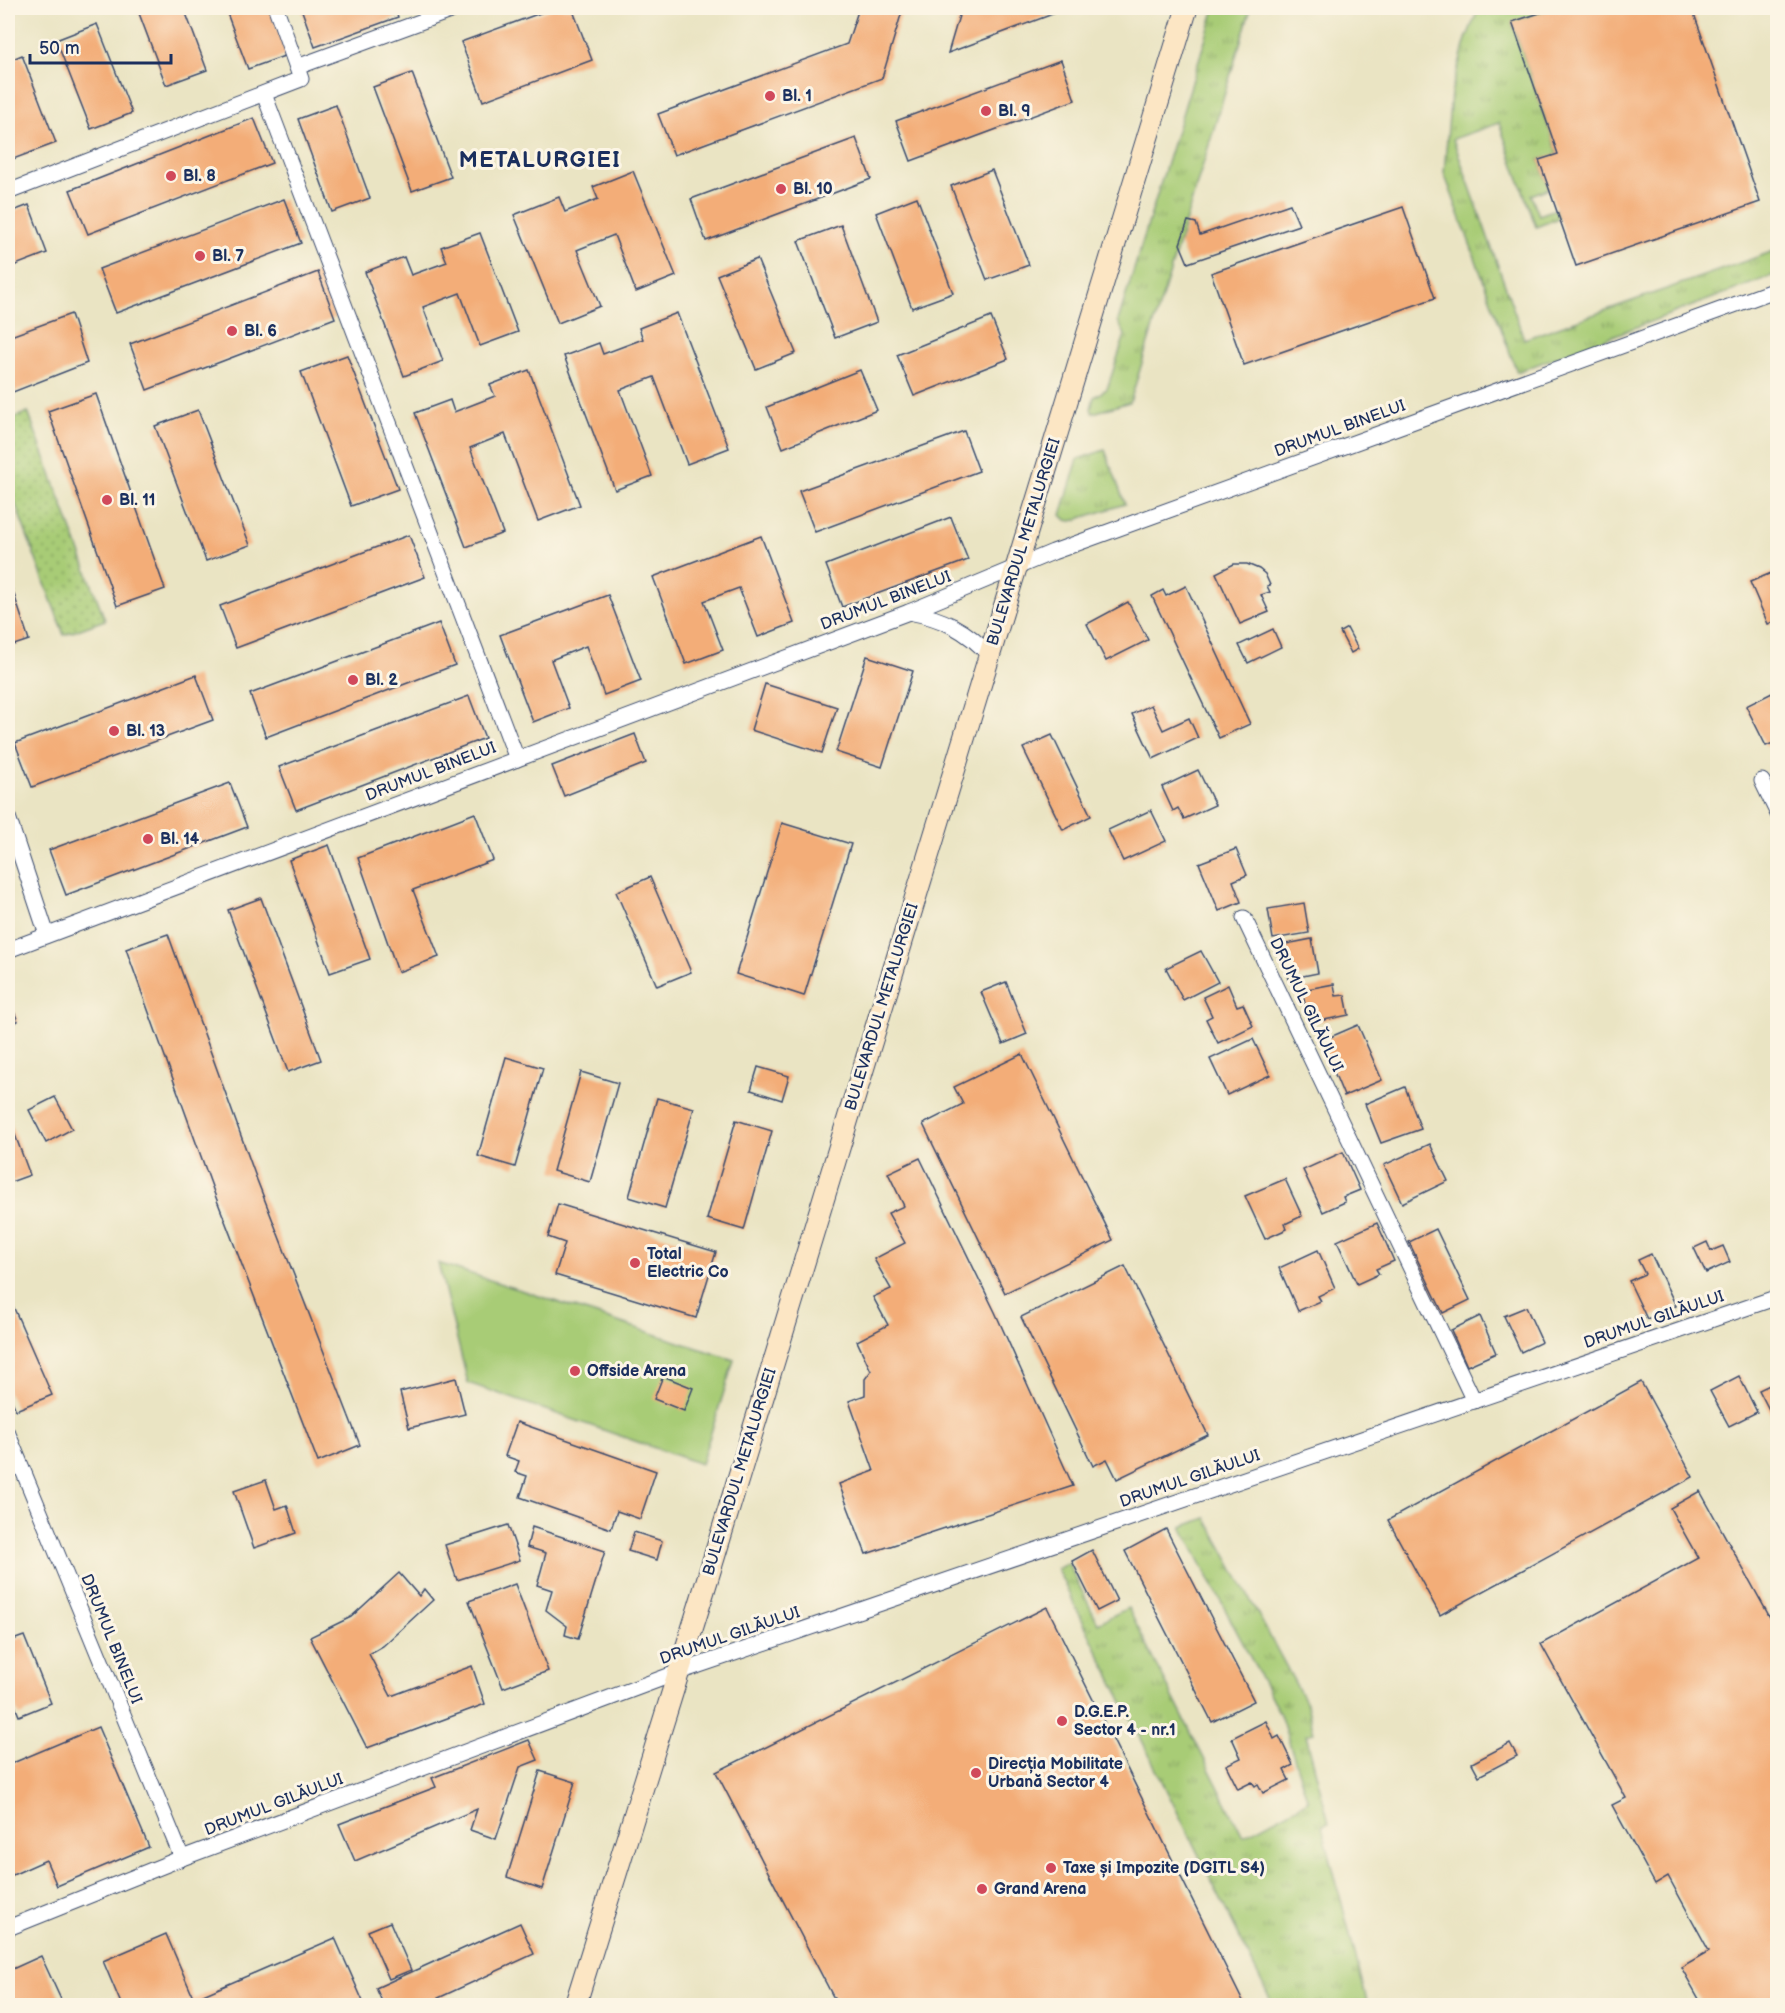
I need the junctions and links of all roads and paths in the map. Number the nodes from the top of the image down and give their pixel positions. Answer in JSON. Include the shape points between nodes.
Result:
{"nodes":[{"id":1,"x":276,"y":8,"type":"edge"},
{"id":2,"x":458,"y":8,"type":"edge"},
{"id":3,"x":1187,"y":8,"type":"edge"},
{"id":4,"x":424,"y":13,"type":"edge"},
{"id":5,"x":297,"y":67,"type":"junction"},
{"id":6,"x":264,"y":94,"type":"junction"},
{"id":7,"x":8,"y":192,"type":"edge"},
{"id":8,"x":1778,"y":289,"type":"edge"},
{"id":9,"x":1016,"y":567,"type":"junction"},
{"id":10,"x":909,"y":612,"type":"junction"},
{"id":11,"x":989,"y":655,"type":"junction"},
{"id":12,"x":517,"y":759,"type":"junction"},
{"id":13,"x":1762,"y":781,"type":"dead end"},
{"id":14,"x":1778,"y":814,"type":"edge"},
{"id":15,"x":8,"y":816,"type":"edge"},
{"id":16,"x":1244,"y":918,"type":"dead end"},
{"id":17,"x":47,"y":935,"type":"junction"},
{"id":18,"x":8,"y":950,"type":"edge"},
{"id":19,"x":1778,"y":1297,"type":"edge"},
{"id":20,"x":1474,"y":1401,"type":"junction"},
{"id":21,"x":8,"y":1434,"type":"edge"},
{"id":22,"x":679,"y":1672,"type":"junction"},
{"id":23,"x":182,"y":1858,"type":"junction"},
{"id":24,"x":8,"y":1928,"type":"edge"},
{"id":25,"x":574,"y":2006,"type":"edge"}],
"edges":[{"from":1,"to":5,"type":"street"},
{"from":2,"to":4,"type":"street"},
{"from":3,"to":9,"type":"main road","name":"BULEVARDUL METALURGIEI"},
{"from":4,"to":5,"type":"street"},
{"from":5,"to":6,"type":"street","via":[[301,79]]},
{"from":6,"to":7,"type":"street"},
{"from":6,"to":12,"type":"street"},
{"from":8,"to":9,"type":"street","name":"DRUMUL BINELUI"},
{"from":9,"to":10,"type":"street","name":"DRUMUL BINELUI"},
{"from":9,"to":11,"type":"main road","name":"BULEVARDUL METALURGIEI"},
{"from":10,"to":11,"type":"street","via":[[955,626]]},
{"from":10,"to":12,"type":"street","name":"DRUMUL BINELUI"},
{"from":11,"to":22,"type":"main road","name":"BULEVARDUL METALURGIEI"},
{"from":12,"to":17,"type":"street","name":"DRUMUL BINELUI"},
{"from":13,"to":14,"type":"street"},
{"from":15,"to":17,"type":"street"},
{"from":16,"to":20,"type":"street","name":"DRUMUL GILĂULUI"},
{"from":17,"to":18,"type":"street","name":"DRUMUL BINELUI"},
{"from":19,"to":20,"type":"street","name":"DRUMUL GILĂULUI"},
{"from":20,"to":22,"type":"street","name":"DRUMUL GILĂULUI"},
{"from":21,"to":23,"type":"street","name":"DRUMUL BINELUI"},
{"from":22,"to":23,"type":"street","name":"DRUMUL GILĂULUI"},
{"from":22,"to":25,"type":"main road","name":"BULEVARDUL METALURGIEI"},
{"from":23,"to":24,"type":"street","name":"DRUMUL GILĂULUI"}]}
